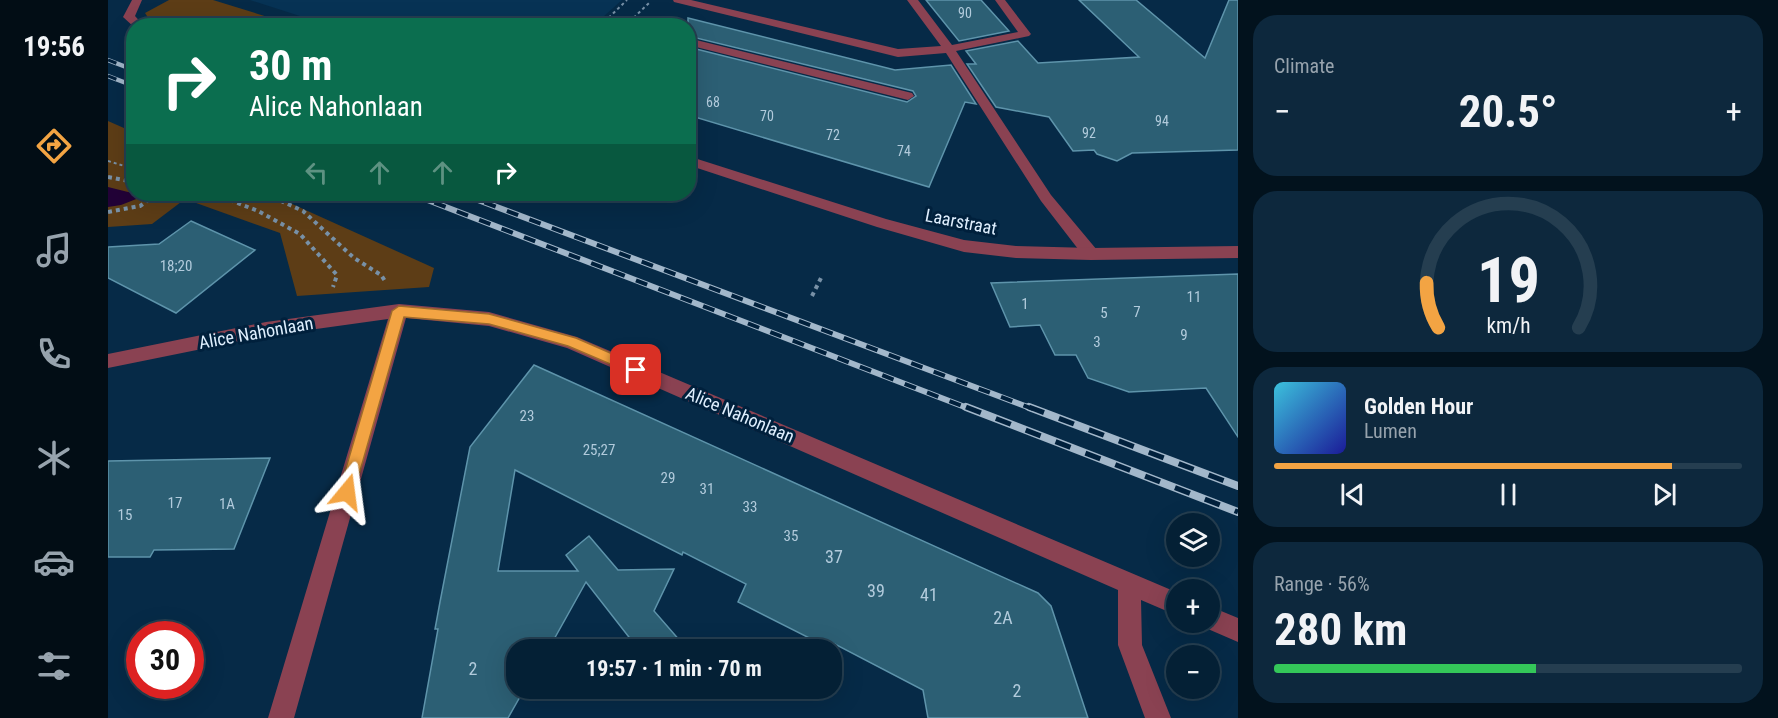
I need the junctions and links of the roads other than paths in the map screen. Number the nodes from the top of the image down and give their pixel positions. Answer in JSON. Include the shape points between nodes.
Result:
{"nodes":[{"id":1,"x":136,"y":0,"type":"edge"},
{"id":2,"x":678,"y":0,"type":"edge"},
{"id":3,"x":912,"y":0,"type":"edge"},
{"id":4,"x":1000,"y":0,"type":"edge"},
{"id":5,"x":130,"y":18,"type":"edge"},
{"id":6,"x":696,"y":43,"type":"edge"},
{"id":7,"x":949,"y":49,"type":"junction"},
{"id":8,"x":908,"y":96,"type":"dead end"},
{"id":9,"x":696,"y":163,"type":"edge"},
{"id":10,"x":1238,"y":252,"type":"edge"},
{"id":11,"x":1091,"y":254,"type":"junction"},
{"id":12,"x":399,"y":311,"type":"junction"},
{"id":13,"x":108,"y":361,"type":"edge"},
{"id":14,"x":1129,"y":583,"type":"junction"},
{"id":15,"x":1166,"y":600,"type":"edge"},
{"id":16,"x":1220,"y":623,"type":"edge"},
{"id":17,"x":1238,"y":630,"type":"edge"},
{"id":18,"x":281,"y":718,"type":"edge"},
{"id":19,"x":1158,"y":718,"type":"edge"}],
"edges":[{"from":1,"to":5,"type":"street"},
{"from":2,"to":7,"type":"street","via":[[898,53]]},
{"from":3,"to":7,"type":"street"},
{"from":4,"to":7,"type":"street","via":[[1025,34]]},
{"from":6,"to":8,"type":"street"},
{"from":7,"to":11,"type":"street","via":[[1046,198]]},
{"from":9,"to":11,"type":"street","name":"Laarstraat","via":[[964,246]]},
{"from":10,"to":11,"type":"street","name":"Laarstraat"},
{"from":12,"to":13,"type":"street","name":"Alice Nahonlaan","via":[[266,328]]},
{"from":12,"to":14,"type":"street","name":"Alice Nahonlaan","via":[[489,319],[571,342]]},
{"from":12,"to":18,"type":"street"},
{"from":14,"to":15,"type":"street","name":"Alice Nahonlaan"},
{"from":14,"to":19,"type":"street","via":[[1130,645]]},
{"from":16,"to":17,"type":"street"}]}
